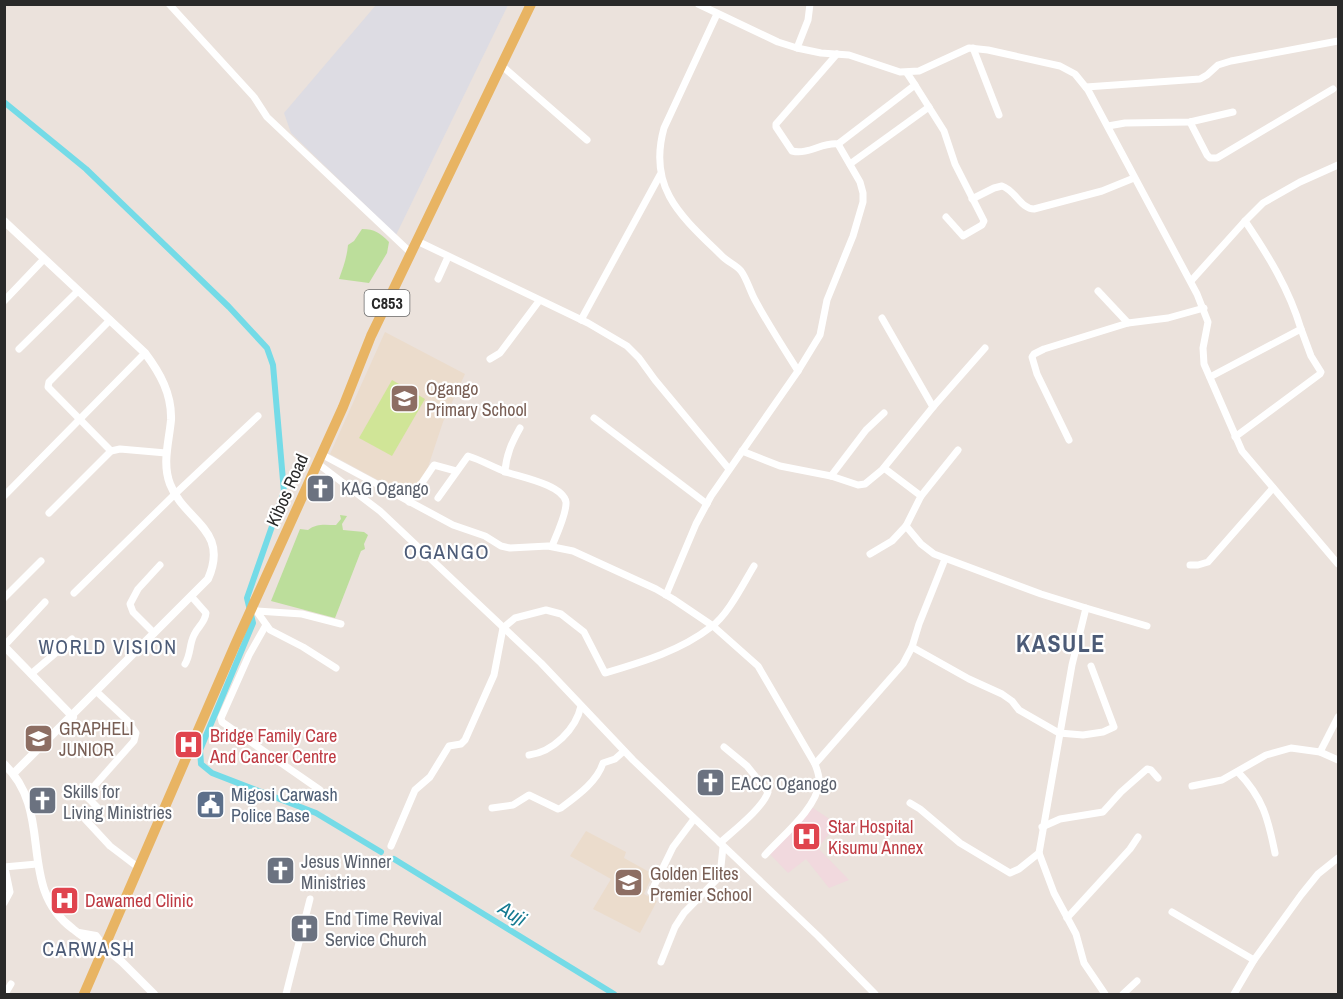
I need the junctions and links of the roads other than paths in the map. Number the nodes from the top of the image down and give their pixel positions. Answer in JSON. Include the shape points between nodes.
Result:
{"nodes":[{"id":1,"x":169,"y":4,"type":"edge"},
{"id":2,"x":531,"y":4,"type":"edge"},
{"id":3,"x":698,"y":4,"type":"edge"},
{"id":4,"x":810,"y":4,"type":"edge"},
{"id":5,"x":717,"y":14,"type":"junction"},
{"id":6,"x":1338,"y":41,"type":"edge"},
{"id":7,"x":797,"y":48,"type":"junction"},
{"id":8,"x":974,"y":48,"type":"junction"},
{"id":9,"x":837,"y":54,"type":"junction"},
{"id":10,"x":501,"y":65,"type":"junction"},
{"id":11,"x":907,"y":73,"type":"junction"},
{"id":12,"x":915,"y":85,"type":"junction"},
{"id":13,"x":1086,"y":87,"type":"junction"},
{"id":14,"x":1333,"y":89,"type":"dead end"},
{"id":15,"x":929,"y":107,"type":"junction"},
{"id":16,"x":1233,"y":112,"type":"dead end"},
{"id":17,"x":999,"y":115,"type":"dead end"},
{"id":18,"x":1190,"y":122,"type":"junction"},
{"id":19,"x":1108,"y":126,"type":"junction"},
{"id":20,"x":587,"y":140,"type":"dead end"},
{"id":21,"x":838,"y":144,"type":"junction"},
{"id":22,"x":850,"y":164,"type":"junction"},
{"id":23,"x":1338,"y":165,"type":"edge"},
{"id":24,"x":660,"y":175,"type":"junction"},
{"id":25,"x":1134,"y":178,"type":"junction"},
{"id":26,"x":972,"y":199,"type":"junction"},
{"id":27,"x":946,"y":217,"type":"dead end"},
{"id":28,"x":1245,"y":220,"type":"junction"},
{"id":29,"x":4,"y":221,"type":"edge"},
{"id":30,"x":417,"y":242,"type":"junction"},
{"id":31,"x":411,"y":253,"type":"junction"},
{"id":32,"x":448,"y":257,"type":"junction"},
{"id":33,"x":44,"y":259,"type":"junction"},
{"id":34,"x":438,"y":279,"type":"dead end"},
{"id":35,"x":1191,"y":282,"type":"junction"},
{"id":36,"x":78,"y":291,"type":"junction"},
{"id":37,"x":1098,"y":291,"type":"dead end"},
{"id":38,"x":4,"y":301,"type":"edge"},
{"id":39,"x":539,"y":301,"type":"junction"},
{"id":40,"x":1203,"y":308,"type":"junction"},
{"id":41,"x":882,"y":318,"type":"dead end"},
{"id":42,"x":110,"y":320,"type":"junction"},
{"id":43,"x":581,"y":320,"type":"junction"},
{"id":44,"x":1128,"y":323,"type":"junction"},
{"id":45,"x":1301,"y":329,"type":"junction"},
{"id":46,"x":986,"y":348,"type":"dead end"},
{"id":47,"x":19,"y":349,"type":"dead end"},
{"id":48,"x":145,"y":353,"type":"junction"},
{"id":49,"x":490,"y":359,"type":"dead end"},
{"id":50,"x":798,"y":371,"type":"junction"},
{"id":51,"x":1210,"y":377,"type":"junction"},
{"id":52,"x":933,"y":407,"type":"junction"},
{"id":53,"x":884,"y":413,"type":"dead end"},
{"id":54,"x":258,"y":416,"type":"dead end"},
{"id":55,"x":594,"y":418,"type":"dead end"},
{"id":56,"x":79,"y":420,"type":"junction"},
{"id":57,"x":520,"y":428,"type":"dead end"},
{"id":58,"x":1235,"y":437,"type":"junction"},
{"id":59,"x":1069,"y":440,"type":"dead end"},
{"id":60,"x":958,"y":450,"type":"dead end"},
{"id":61,"x":111,"y":451,"type":"junction"},
{"id":62,"x":742,"y":451,"type":"junction"},
{"id":63,"x":166,"y":453,"type":"junction"},
{"id":64,"x":319,"y":458,"type":"junction"},
{"id":65,"x":884,"y":468,"type":"junction"},
{"id":66,"x":729,"y":470,"type":"junction"},
{"id":67,"x":456,"y":471,"type":"junction"},
{"id":68,"x":505,"y":472,"type":"junction"},
{"id":69,"x":831,"y":476,"type":"junction"},
{"id":70,"x":1273,"y":488,"type":"junction"},
{"id":71,"x":175,"y":494,"type":"junction"},
{"id":72,"x":4,"y":496,"type":"edge"},
{"id":73,"x":921,"y":496,"type":"junction"},
{"id":74,"x":438,"y":498,"type":"dead end"},
{"id":75,"x":409,"y":502,"type":"junction"},
{"id":76,"x":707,"y":504,"type":"junction"},
{"id":77,"x":49,"y":513,"type":"dead end"},
{"id":78,"x":906,"y":526,"type":"junction"},
{"id":79,"x":552,"y":546,"type":"junction"},
{"id":80,"x":870,"y":554,"type":"dead end"},
{"id":81,"x":945,"y":559,"type":"junction"},
{"id":82,"x":41,"y":561,"type":"dead end"},
{"id":83,"x":1338,"y":564,"type":"edge"},
{"id":84,"x":160,"y":565,"type":"dead end"},
{"id":85,"x":1190,"y":565,"type":"dead end"},
{"id":86,"x":754,"y":566,"type":"dead end"},
{"id":87,"x":74,"y":593,"type":"dead end"},
{"id":88,"x":666,"y":595,"type":"junction"},
{"id":89,"x":191,"y":596,"type":"junction"},
{"id":90,"x":4,"y":598,"type":"edge"},
{"id":91,"x":45,"y":602,"type":"dead end"},
{"id":92,"x":254,"y":608,"type":"junction"},
{"id":93,"x":1086,"y":608,"type":"junction"},
{"id":94,"x":341,"y":624,"type":"dead end"},
{"id":95,"x":266,"y":625,"type":"junction"},
{"id":96,"x":713,"y":626,"type":"junction"},
{"id":97,"x":1147,"y":626,"type":"dead end"},
{"id":98,"x":503,"y":628,"type":"junction"},
{"id":99,"x":154,"y":633,"type":"junction"},
{"id":100,"x":72,"y":639,"type":"dead end"},
{"id":101,"x":5,"y":647,"type":"edge"},
{"id":102,"x":912,"y":647,"type":"junction"},
{"id":103,"x":185,"y":664,"type":"dead end"},
{"id":104,"x":1091,"y":666,"type":"dead end"},
{"id":105,"x":336,"y":668,"type":"dead end"},
{"id":106,"x":31,"y":674,"type":"junction"},
{"id":107,"x":97,"y":692,"type":"junction"},
{"id":108,"x":581,"y":706,"type":"junction"},
{"id":109,"x":73,"y":717,"type":"junction"},
{"id":110,"x":1338,"y":717,"type":"edge"},
{"id":111,"x":1059,"y":733,"type":"junction"},
{"id":112,"x":724,"y":747,"type":"dead end"},
{"id":113,"x":624,"y":751,"type":"junction"},
{"id":114,"x":1320,"y":752,"type":"junction"},
{"id":115,"x":529,"y":754,"type":"dead end"},
{"id":116,"x":1338,"y":760,"type":"edge"},
{"id":117,"x":4,"y":764,"type":"edge"},
{"id":118,"x":815,"y":764,"type":"junction"},
{"id":119,"x":1238,"y":772,"type":"junction"},
{"id":120,"x":14,"y":773,"type":"junction"},
{"id":121,"x":1158,"y":778,"type":"dead end"},
{"id":122,"x":1192,"y":786,"type":"dead end"},
{"id":123,"x":320,"y":790,"type":"dead end"},
{"id":124,"x":910,"y":803,"type":"dead end"},
{"id":125,"x":97,"y":807,"type":"dead end"},
{"id":126,"x":492,"y":808,"type":"dead end"},
{"id":127,"x":85,"y":819,"type":"dead end"},
{"id":128,"x":694,"y":819,"type":"junction"},
{"id":129,"x":1042,"y":827,"type":"junction"},
{"id":130,"x":1138,"y":837,"type":"dead end"},
{"id":131,"x":721,"y":845,"type":"junction"},
{"id":132,"x":391,"y":846,"type":"dead end"},
{"id":133,"x":1039,"y":853,"type":"junction"},
{"id":134,"x":1275,"y":853,"type":"dead end"},
{"id":135,"x":765,"y":855,"type":"dead end"},
{"id":136,"x":1338,"y":858,"type":"edge"},
{"id":137,"x":37,"y":864,"type":"junction"},
{"id":138,"x":5,"y":867,"type":"edge"},
{"id":139,"x":139,"y":868,"type":"junction"},
{"id":140,"x":651,"y":892,"type":"dead end"},
{"id":141,"x":310,"y":899,"type":"dead end"},
{"id":142,"x":4,"y":903,"type":"edge"},
{"id":143,"x":1172,"y":912,"type":"dead end"},
{"id":144,"x":1067,"y":918,"type":"junction"},
{"id":145,"x":104,"y":947,"type":"junction"},
{"id":146,"x":1254,"y":960,"type":"junction"},
{"id":147,"x":661,"y":962,"type":"dead end"},
{"id":148,"x":1137,"y":981,"type":"dead end"},
{"id":149,"x":11,"y":984,"type":"dead end"},
{"id":150,"x":5,"y":994,"type":"edge"},
{"id":151,"x":84,"y":994,"type":"edge"},
{"id":152,"x":154,"y":994,"type":"edge"},
{"id":153,"x":286,"y":994,"type":"edge"},
{"id":154,"x":875,"y":994,"type":"edge"},
{"id":155,"x":1105,"y":994,"type":"edge"},
{"id":156,"x":1122,"y":994,"type":"edge"},
{"id":157,"x":1234,"y":994,"type":"edge"}],
"edges":[{"from":1,"to":31,"type":"street","via":[[267,117]]},
{"from":2,"to":10,"type":"main road","name":"Kibos Road","number":"C853"},
{"from":3,"to":5,"type":"street"},
{"from":4,"to":7,"type":"street"},
{"from":5,"to":7,"type":"street"},
{"from":5,"to":24,"type":"street","via":[[664,128],[659,147]]},
{"from":6,"to":13,"type":"street","via":[[1231,61],[1218,65],[1200,79]]},
{"from":7,"to":9,"type":"street"},
{"from":8,"to":11,"type":"street"},
{"from":8,"to":13,"type":"street","via":[[1050,62],[1075,74]]},
{"from":8,"to":17,"type":"street"},
{"from":9,"to":11,"type":"street"},
{"from":9,"to":21,"type":"street","via":[[776,127],[796,152]]},
{"from":10,"to":20,"type":"street"},
{"from":10,"to":30,"type":"main road","name":"Kibos Road","number":"C853"},
{"from":11,"to":12,"type":"street"},
{"from":12,"to":15,"type":"street"},
{"from":12,"to":21,"type":"street"},
{"from":13,"to":19,"type":"street"},
{"from":14,"to":18,"type":"street","via":[[1217,158],[1207,155]]},
{"from":15,"to":22,"type":"street"},
{"from":15,"to":26,"type":"street","via":[[944,131]]},
{"from":16,"to":18,"type":"street"},
{"from":18,"to":19,"type":"street"},
{"from":19,"to":25,"type":"street"},
{"from":21,"to":22,"type":"street"},
{"from":22,"to":50,"type":"street","via":[[863,202],[827,300],[820,335]]},
{"from":23,"to":28,"type":"street","via":[[1270,199]]},
{"from":24,"to":43,"type":"street"},
{"from":24,"to":50,"type":"street","via":[[685,218],[742,272]]},
{"from":25,"to":26,"type":"street","via":[[1102,191],[1034,208],[1026,207],[1002,186]]},
{"from":25,"to":35,"type":"street"},
{"from":26,"to":27,"type":"street","via":[[983,217],[982,225],[963,236]]},
{"from":28,"to":35,"type":"street"},
{"from":28,"to":45,"type":"street","via":[[1285,287]]},
{"from":29,"to":33,"type":"street"},
{"from":30,"to":31,"type":"main road","name":"Kibos Road","number":"C853"},
{"from":30,"to":32,"type":"street"},
{"from":31,"to":64,"type":"main road","name":"Kibos Road","number":"C853"},
{"from":32,"to":34,"type":"street"},
{"from":32,"to":39,"type":"street"},
{"from":33,"to":36,"type":"street"},
{"from":33,"to":38,"type":"street"},
{"from":35,"to":40,"type":"street"},
{"from":36,"to":42,"type":"street"},
{"from":36,"to":47,"type":"street"},
{"from":37,"to":44,"type":"street"},
{"from":39,"to":43,"type":"street"},
{"from":39,"to":49,"type":"street","via":[[500,353]]},
{"from":40,"to":44,"type":"street"},
{"from":40,"to":51,"type":"street","via":[[1208,327],[1203,357]]},
{"from":41,"to":52,"type":"street"},
{"from":42,"to":48,"type":"street"},
{"from":42,"to":56,"type":"street","via":[[48,385]]},
{"from":43,"to":66,"type":"street","via":[[627,346],[639,358]]},
{"from":44,"to":59,"type":"street","via":[[1032,357]]},
{"from":45,"to":51,"type":"street"},
{"from":45,"to":58,"type":"street","via":[[1320,374]]},
{"from":46,"to":52,"type":"street"},
{"from":48,"to":56,"type":"street"},
{"from":48,"to":63,"type":"street","via":[[165,384],[170,403]]},
{"from":50,"to":62,"type":"street"},
{"from":51,"to":58,"type":"street"},
{"from":52,"to":65,"type":"street"},
{"from":53,"to":69,"type":"street"},
{"from":54,"to":71,"type":"street"},
{"from":55,"to":76,"type":"street"},
{"from":56,"to":61,"type":"street"},
{"from":56,"to":72,"type":"street"},
{"from":57,"to":68,"type":"street"},
{"from":58,"to":70,"type":"street","via":[[1245,456]]},
{"from":60,"to":73,"type":"street"},
{"from":61,"to":63,"type":"street"},
{"from":61,"to":77,"type":"street"},
{"from":62,"to":66,"type":"street"},
{"from":62,"to":69,"type":"street","via":[[780,466]]},
{"from":63,"to":71,"type":"street"},
{"from":64,"to":75,"type":"street"},
{"from":64,"to":92,"type":"main road","name":"Kibos Road","number":"C853"},
{"from":64,"to":98,"type":"street"},
{"from":65,"to":69,"type":"street","via":[[862,485]]},
{"from":65,"to":73,"type":"street"},
{"from":66,"to":76,"type":"street"},
{"from":67,"to":68,"type":"street","via":[[468,456]]},
{"from":67,"to":74,"type":"street"},
{"from":67,"to":75,"type":"street","via":[[434,465]]},
{"from":68,"to":79,"type":"street","via":[[537,481],[566,499]]},
{"from":70,"to":83,"type":"street"},
{"from":70,"to":85,"type":"street","via":[[1208,562]]},
{"from":71,"to":87,"type":"street"},
{"from":71,"to":89,"type":"street","via":[[208,534],[214,549],[208,579]]},
{"from":73,"to":78,"type":"street"},
{"from":75,"to":79,"type":"street","via":[[501,546]]},
{"from":76,"to":88,"type":"street"},
{"from":78,"to":80,"type":"street","via":[[892,541]]},
{"from":78,"to":81,"type":"street","via":[[921,544]]},
{"from":79,"to":88,"type":"street","via":[[582,555]]},
{"from":81,"to":93,"type":"street"},
{"from":81,"to":102,"type":"street"},
{"from":82,"to":90,"type":"street"},
{"from":84,"to":99,"type":"street","via":[[130,604]]},
{"from":86,"to":96,"type":"street"},
{"from":88,"to":96,"type":"street"},
{"from":89,"to":99,"type":"street"},
{"from":89,"to":103,"type":"street","via":[[206,613]]},
{"from":91,"to":101,"type":"street"},
{"from":92,"to":94,"type":"street"},
{"from":92,"to":95,"type":"street"},
{"from":92,"to":139,"type":"main road","name":"Kibos Road","number":"C853"},
{"from":93,"to":97,"type":"street"},
{"from":93,"to":111,"type":"street"},
{"from":95,"to":105,"type":"street"},
{"from":95,"to":123,"type":"street","via":[[249,655],[222,722]]},
{"from":96,"to":98,"type":"street","via":[[664,655],[605,673],[584,632],[561,614],[546,610],[515,618]]},
{"from":96,"to":118,"type":"street","via":[[758,666]]},
{"from":98,"to":108,"type":"street"},
{"from":98,"to":132,"type":"street","via":[[494,675],[465,740],[449,746],[430,777],[415,790]]},
{"from":99,"to":107,"type":"street"},
{"from":100,"to":106,"type":"street"},
{"from":101,"to":106,"type":"street"},
{"from":102,"to":111,"type":"street","via":[[1002,694],[1019,710]]},
{"from":102,"to":118,"type":"street","via":[[885,686]]},
{"from":104,"to":111,"type":"street","via":[[1114,727],[1083,735]]},
{"from":106,"to":109,"type":"street"},
{"from":107,"to":109,"type":"street"},
{"from":107,"to":125,"type":"street","via":[[136,733],[134,741],[88,793]]},
{"from":108,"to":113,"type":"street"},
{"from":108,"to":115,"type":"street","via":[[568,733],[542,751]]},
{"from":109,"to":120,"type":"street"},
{"from":110,"to":114,"type":"street"},
{"from":111,"to":129,"type":"street"},
{"from":112,"to":131,"type":"street","via":[[747,766],[768,792]]},
{"from":113,"to":126,"type":"street","via":[[603,763],[588,785],[561,808],[530,795],[513,805]]},
{"from":113,"to":128,"type":"street"},
{"from":114,"to":116,"type":"street"},
{"from":114,"to":119,"type":"street","via":[[1280,750]]},
{"from":117,"to":120,"type":"street"},
{"from":118,"to":135,"type":"street","via":[[819,783],[815,797]]},
{"from":119,"to":122,"type":"street"},
{"from":119,"to":134,"type":"street","via":[[1261,800]]},
{"from":120,"to":137,"type":"street","via":[[26,794],[33,819]]},
{"from":121,"to":129,"type":"street","via":[[1147,769],[1103,812],[1060,819]]},
{"from":124,"to":133,"type":"street","via":[[960,843],[1010,873]]},
{"from":127,"to":139,"type":"street","via":[[110,846]]},
{"from":128,"to":131,"type":"street"},
{"from":128,"to":140,"type":"street","via":[[672,847]]},
{"from":129,"to":133,"type":"street"},
{"from":130,"to":144,"type":"street"},
{"from":131,"to":147,"type":"street","via":[[720,876],[684,913]]},
{"from":131,"to":154,"type":"street"},
{"from":133,"to":144,"type":"street"},
{"from":136,"to":146,"type":"street","via":[[1300,895]]},
{"from":137,"to":138,"type":"street"},
{"from":137,"to":145,"type":"street","via":[[57,916],[79,933],[96,936]]},
{"from":138,"to":142,"type":"street","via":[[10,892]]},
{"from":139,"to":145,"type":"main road","name":"Kibos Road","number":"C853"},
{"from":141,"to":153,"type":"street"},
{"from":143,"to":146,"type":"street"},
{"from":144,"to":155,"type":"street","via":[[1084,963]]},
{"from":145,"to":151,"type":"main road","name":"Kibos Road","number":"C853"},
{"from":145,"to":152,"type":"street"},
{"from":146,"to":157,"type":"street"},
{"from":148,"to":156,"type":"street"},
{"from":149,"to":150,"type":"street"}]}
